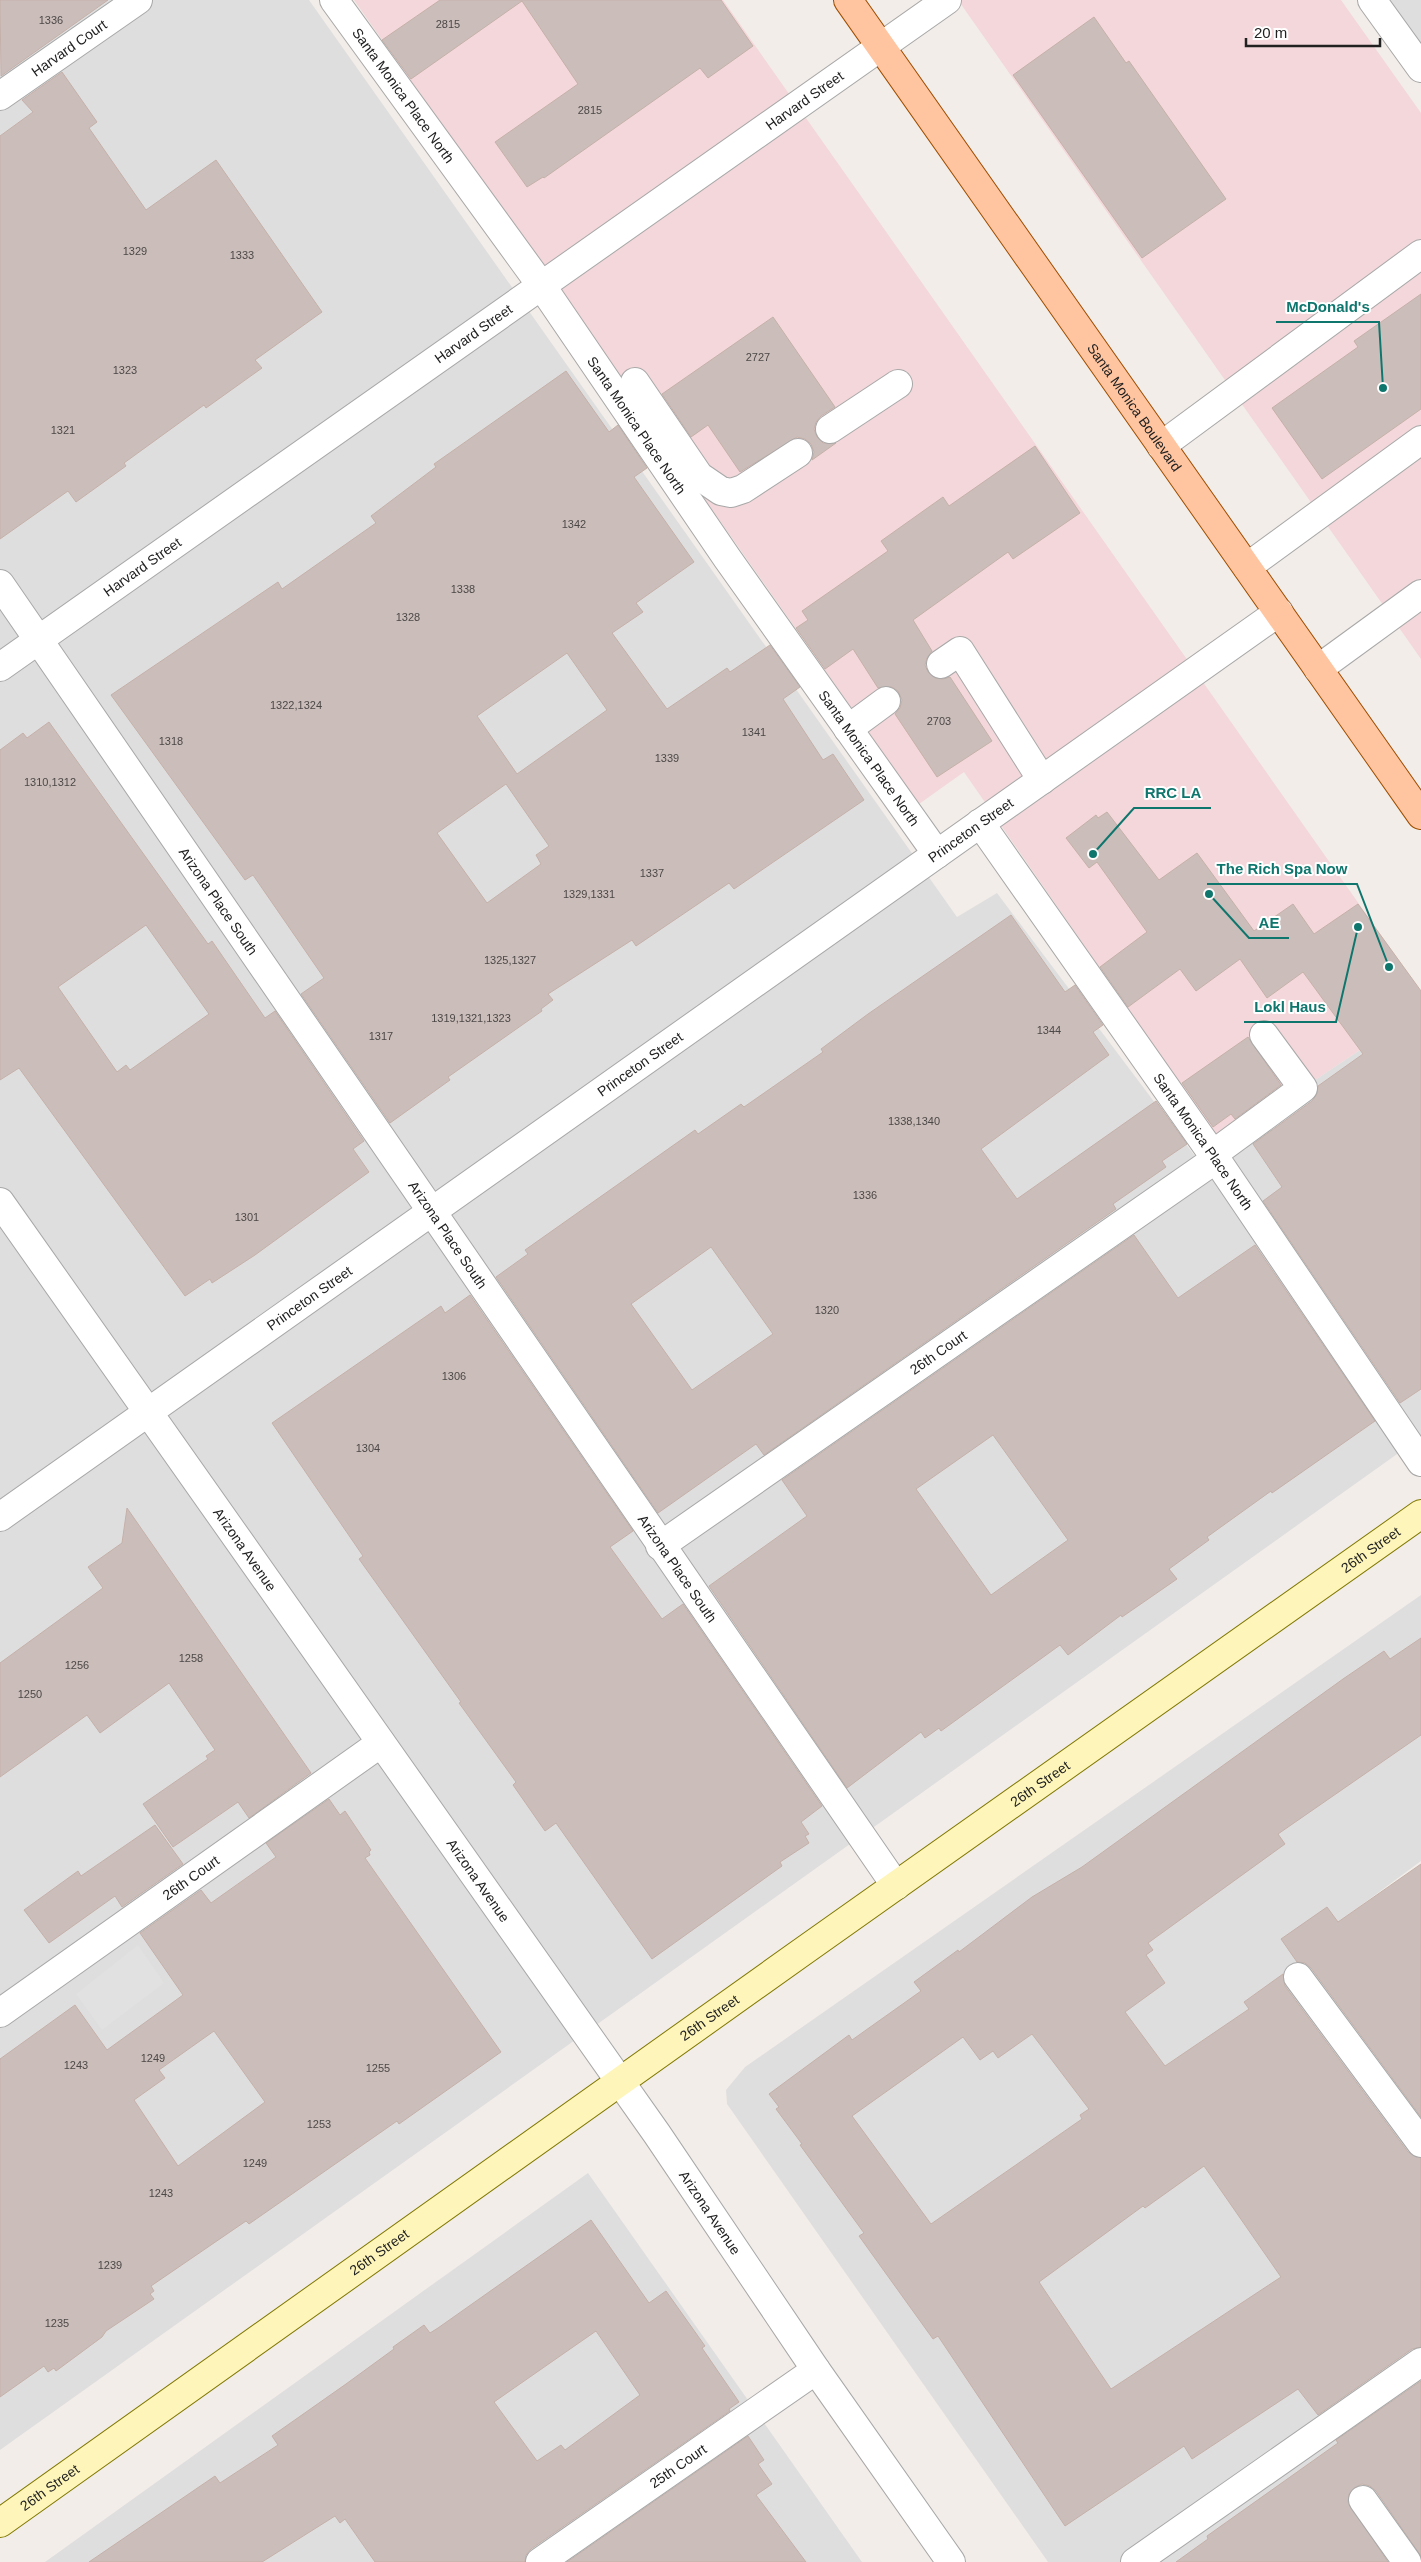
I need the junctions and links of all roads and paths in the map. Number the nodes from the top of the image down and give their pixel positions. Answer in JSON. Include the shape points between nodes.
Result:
{"nodes":[{"id":1,"x":138,"y":0,"type":"edge"},
{"id":2,"x":334,"y":0,"type":"edge"},
{"id":3,"x":848,"y":0,"type":"edge"},
{"id":4,"x":947,"y":0,"type":"edge"},
{"id":5,"x":1372,"y":0,"type":"edge"},
{"id":6,"x":880,"y":47,"type":"junction"},
{"id":7,"x":1421,"y":68,"type":"edge"},
{"id":8,"x":0,"y":96,"type":"edge"},
{"id":9,"x":1421,"y":254,"type":"edge"},
{"id":10,"x":542,"y":286,"type":"junction"},
{"id":11,"x":635,"y":382,"type":"dead end"},
{"id":12,"x":898,"y":384,"type":"dead end"},
{"id":13,"x":830,"y":429,"type":"dead end"},
{"id":14,"x":1421,"y":440,"type":"edge"},
{"id":15,"x":1161,"y":446,"type":"junction"},
{"id":16,"x":798,"y":453,"type":"dead end"},
{"id":17,"x":1247,"y":567,"type":"junction"},
{"id":18,"x":0,"y":584,"type":"edge"},
{"id":19,"x":1421,"y":594,"type":"edge"},
{"id":20,"x":1278,"y":612,"type":"junction"},
{"id":21,"x":38,"y":640,"type":"junction"},
{"id":22,"x":941,"y":664,"type":"dead end"},
{"id":23,"x":0,"y":667,"type":"edge"},
{"id":24,"x":1318,"y":669,"type":"junction"},
{"id":25,"x":886,"y":701,"type":"dead end"},
{"id":26,"x":848,"y":729,"type":"junction"},
{"id":27,"x":1042,"y":780,"type":"junction"},
{"id":28,"x":1421,"y":815,"type":"edge"},
{"id":29,"x":980,"y":824,"type":"junction"},
{"id":30,"x":937,"y":854,"type":"junction"},
{"id":31,"x":1264,"y":1035,"type":"dead end"},
{"id":32,"x":1216,"y":1160,"type":"junction"},
{"id":33,"x":0,"y":1202,"type":"edge"},
{"id":34,"x":431,"y":1212,"type":"junction"},
{"id":35,"x":148,"y":1412,"type":"junction"},
{"id":36,"x":1421,"y":1462,"type":"edge"},
{"id":37,"x":1421,"y":1514,"type":"edge"},
{"id":38,"x":0,"y":1517,"type":"edge"},
{"id":39,"x":660,"y":1546,"type":"junction"},
{"id":40,"x":381,"y":1743,"type":"junction"},
{"id":41,"x":896,"y":1886,"type":"junction"},
{"id":42,"x":1298,"y":1977,"type":"dead end"},
{"id":43,"x":0,"y":2013,"type":"edge"},
{"id":44,"x":621,"y":2082,"type":"junction"},
{"id":45,"x":1421,"y":2143,"type":"edge"},
{"id":46,"x":1421,"y":2362,"type":"edge"},
{"id":47,"x":816,"y":2370,"type":"junction"},
{"id":48,"x":1363,"y":2500,"type":"dead end"},
{"id":49,"x":0,"y":2523,"type":"edge"},
{"id":50,"x":540,"y":2562,"type":"edge"},
{"id":51,"x":951,"y":2562,"type":"edge"},
{"id":52,"x":1135,"y":2562,"type":"edge"},
{"id":53,"x":1408,"y":2562,"type":"edge"}],
"edges":[{"from":1,"to":8,"type":"street","name":"Harvard Court"},
{"from":2,"to":10,"type":"street","name":"Santa Monica Place North"},
{"from":3,"to":6,"type":"main road","name":"Santa Monica Boulevard"},
{"from":4,"to":6,"type":"street","name":"Harvard Street"},
{"from":5,"to":7,"type":"street"},
{"from":6,"to":10,"type":"street","name":"Harvard Street"},
{"from":6,"to":15,"type":"main road","name":"Santa Monica Boulevard"},
{"from":9,"to":15,"type":"street"},
{"from":10,"to":21,"type":"street","name":"Harvard Street"},
{"from":10,"to":26,"type":"street","name":"Santa Monica Place North","via":[[726,558]]},
{"from":11,"to":16,"type":"street","via":[[699,476],[721,492],[744,489]]},
{"from":12,"to":13,"type":"street"},
{"from":14,"to":17,"type":"street"},
{"from":15,"to":17,"type":"main road","name":"Santa Monica Boulevard"},
{"from":17,"to":20,"type":"main road","name":"Santa Monica Boulevard"},
{"from":18,"to":21,"type":"street","name":"Arizona Place South"},
{"from":19,"to":24,"type":"street"},
{"from":20,"to":24,"type":"main road","name":"Santa Monica Boulevard"},
{"from":20,"to":27,"type":"street","name":"Princeton Street"},
{"from":21,"to":23,"type":"street","name":"Harvard Street"},
{"from":21,"to":34,"type":"street","name":"Arizona Place South"},
{"from":22,"to":27,"type":"street","via":[[960,651]]},
{"from":24,"to":28,"type":"main road","name":"Santa Monica Boulevard"},
{"from":25,"to":26,"type":"street"},
{"from":26,"to":30,"type":"street","name":"Santa Monica Place North"},
{"from":27,"to":29,"type":"street","name":"Princeton Street"},
{"from":29,"to":30,"type":"street","name":"Princeton Street"},
{"from":29,"to":32,"type":"street","name":"Santa Monica Place North"},
{"from":30,"to":34,"type":"street","name":"Princeton Street"},
{"from":31,"to":32,"type":"street","name":"26th Court","via":[[1303,1088],[1220,1149]]},
{"from":32,"to":36,"type":"street","name":"Santa Monica Place North"},
{"from":32,"to":39,"type":"street","name":"26th Court"},
{"from":33,"to":35,"type":"street","name":"Arizona Avenue"},
{"from":34,"to":35,"type":"street","name":"Princeton Street"},
{"from":34,"to":39,"type":"street","name":"Arizona Place South"},
{"from":35,"to":38,"type":"street","name":"Princeton Street"},
{"from":35,"to":40,"type":"street","name":"Arizona Avenue"},
{"from":37,"to":41,"type":"main road","name":"26th Street"},
{"from":39,"to":41,"type":"street","name":"Arizona Place South"},
{"from":40,"to":43,"type":"street","name":"26th Court"},
{"from":40,"to":44,"type":"street","name":"Arizona Avenue"},
{"from":41,"to":44,"type":"main road","name":"26th Street"},
{"from":42,"to":45,"type":"street"},
{"from":44,"to":47,"type":"street","name":"Arizona Avenue"},
{"from":44,"to":49,"type":"main road","name":"26th Street","via":[[468,2187]]},
{"from":46,"to":52,"type":"street"},
{"from":47,"to":50,"type":"street","name":"25th Court"},
{"from":47,"to":51,"type":"street","name":"Arizona Avenue"},
{"from":48,"to":53,"type":"street"}]}
